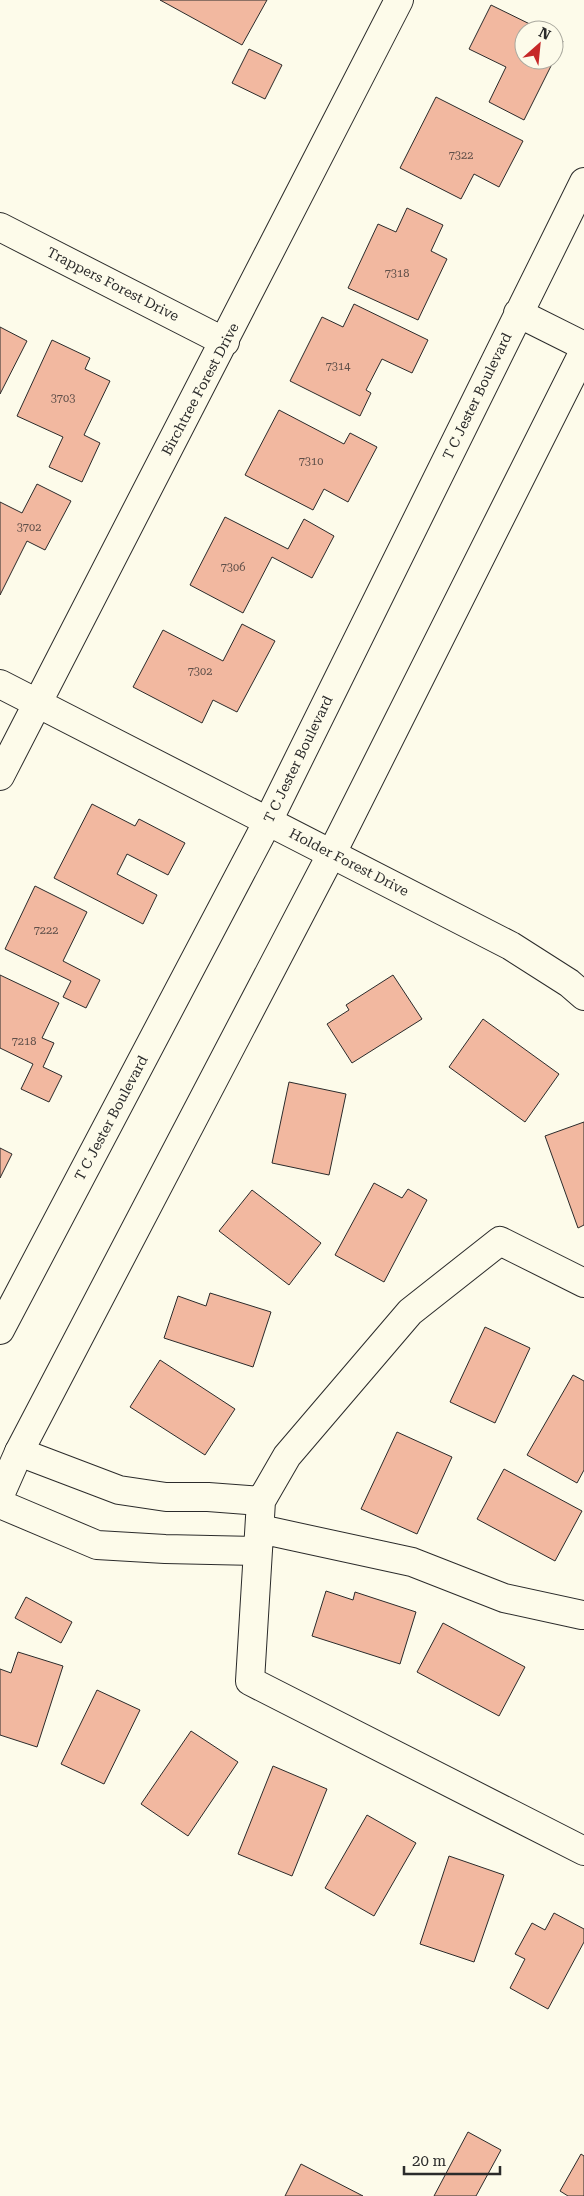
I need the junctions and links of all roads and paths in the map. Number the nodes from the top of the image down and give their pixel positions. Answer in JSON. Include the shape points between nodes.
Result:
{"nodes":[{"id":1,"x":399,"y":0,"type":"edge"},
{"id":2,"x":584,"y":182,"type":"edge"},
{"id":3,"x":0,"y":227,"type":"edge"},
{"id":4,"x":518,"y":313,"type":"junction"},
{"id":5,"x":225,"y":342,"type":"junction"},
{"id":6,"x":584,"y":346,"type":"edge"},
{"id":7,"x":584,"y":350,"type":"edge"},
{"id":8,"x":0,"y":684,"type":"edge"},
{"id":9,"x":36,"y":703,"type":"junction"},
{"id":10,"x":0,"y":776,"type":"edge"},
{"id":11,"x":268,"y":821,"type":"junction"},
{"id":12,"x":332,"y":853,"type":"junction"},
{"id":13,"x":584,"y":996,"type":"edge"},
{"id":14,"x":584,"y":1283,"type":"edge"},
{"id":15,"x":0,"y":1330,"type":"edge"},
{"id":16,"x":10,"y":1447,"type":"edge"},
{"id":17,"x":0,"y":1495,"type":"edge"},
{"id":18,"x":261,"y":1501,"type":"junction"},
{"id":19,"x":0,"y":1504,"type":"edge"},
{"id":20,"x":259,"y":1540,"type":"junction"},
{"id":21,"x":582,"y":1616,"type":"dead end"},
{"id":22,"x":584,"y":1851,"type":"edge"}],
"edges":[{"from":1,"to":5,"type":"main road","name":"Birchtree Forest Drive"},
{"from":2,"to":4,"type":"main road","name":"T C Jester Boulevard"},
{"from":3,"to":5,"type":"main road","name":"Trappers Forest Drive"},
{"from":4,"to":6,"type":"main road"},
{"from":4,"to":11,"type":"main road","name":"T C Jester Boulevard"},
{"from":5,"to":9,"type":"main road","name":"Birchtree Forest Drive"},
{"from":7,"to":12,"type":"main road"},
{"from":8,"to":9,"type":"main road","name":"Holder Forest Drive"},
{"from":9,"to":10,"type":"main road","name":"Birchtree Forest Drive"},
{"from":9,"to":11,"type":"main road","name":"Holder Forest Drive"},
{"from":11,"to":12,"type":"main road","name":"Holder Forest Drive"},
{"from":11,"to":15,"type":"main road","name":"T C Jester Boulevard"},
{"from":12,"to":13,"type":"main road","name":"Holder Forest Drive","via":[[511,946]]},
{"from":12,"to":16,"type":"main road"},
{"from":14,"to":18,"type":"main road","via":[[500,1242],[410,1312],[287,1456]]},
{"from":16,"to":17,"type":"main road"},
{"from":16,"to":18,"type":"main road","via":[[119,1490],[166,1497]]},
{"from":18,"to":20,"type":"main road"},
{"from":19,"to":20,"type":"main road","via":[[97,1545],[165,1549]]},
{"from":20,"to":21,"type":"main road","via":[[412,1562],[504,1598]]},
{"from":20,"to":22,"type":"main road","via":[[250,1681]]}]}
